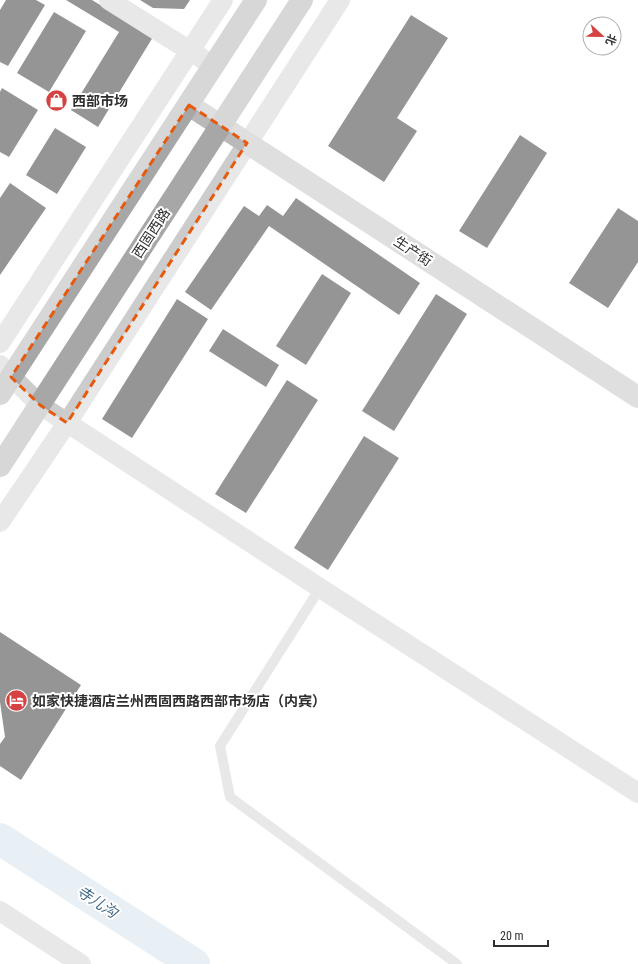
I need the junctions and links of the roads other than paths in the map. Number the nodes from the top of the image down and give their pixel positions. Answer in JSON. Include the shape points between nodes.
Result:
{"nodes":[{"id":1,"x":109,"y":0,"type":"edge"},
{"id":2,"x":223,"y":0,"type":"edge"},
{"id":3,"x":256,"y":0,"type":"edge"},
{"id":4,"x":302,"y":0,"type":"edge"},
{"id":5,"x":340,"y":0,"type":"edge"},
{"id":6,"x":190,"y":51,"type":"junction"},
{"id":7,"x":214,"y":66,"type":"junction"},
{"id":8,"x":188,"y":105,"type":"junction"},
{"id":9,"x":220,"y":126,"type":"junction"},
{"id":10,"x":246,"y":143,"type":"junction"},
{"id":11,"x":0,"y":344,"type":"edge"},
{"id":12,"x":4,"y":379,"type":"edge"},
{"id":13,"x":638,"y":397,"type":"edge"},
{"id":14,"x":40,"y":405,"type":"junction"},
{"id":15,"x":67,"y":423,"type":"junction"},
{"id":16,"x":0,"y":466,"type":"edge"},
{"id":17,"x":0,"y":522,"type":"edge"},
{"id":18,"x":320,"y":588,"type":"junction"},
{"id":19,"x":638,"y":793,"type":"edge"},
{"id":20,"x":0,"y":911,"type":"edge"},
{"id":21,"x":81,"y":964,"type":"edge"},
{"id":22,"x":457,"y":964,"type":"edge"}],
"edges":[{"from":1,"to":6,"type":"street"},
{"from":2,"to":6,"type":"street"},
{"from":3,"to":7,"type":"main road"},
{"from":4,"to":9,"type":"main road","name":"西固西路"},
{"from":5,"to":10,"type":"street"},
{"from":6,"to":7,"type":"street"},
{"from":6,"to":11,"type":"street"},
{"from":7,"to":8,"type":"main road"},
{"from":8,"to":9,"type":"street","name":"生产街"},
{"from":8,"to":12,"type":"main road"},
{"from":9,"to":10,"type":"street","name":"生产街"},
{"from":9,"to":14,"type":"main road","name":"西固西路"},
{"from":10,"to":13,"type":"street","name":"生产街"},
{"from":10,"to":15,"type":"street"},
{"from":12,"to":14,"type":"street"},
{"from":14,"to":15,"type":"street"},
{"from":14,"to":16,"type":"main road","name":"西固西路"},
{"from":15,"to":17,"type":"street"},
{"from":15,"to":18,"type":"street"},
{"from":18,"to":19,"type":"street"},
{"from":18,"to":22,"type":"lane","via":[[220,746],[230,798]]},
{"from":20,"to":21,"type":"street"}]}
